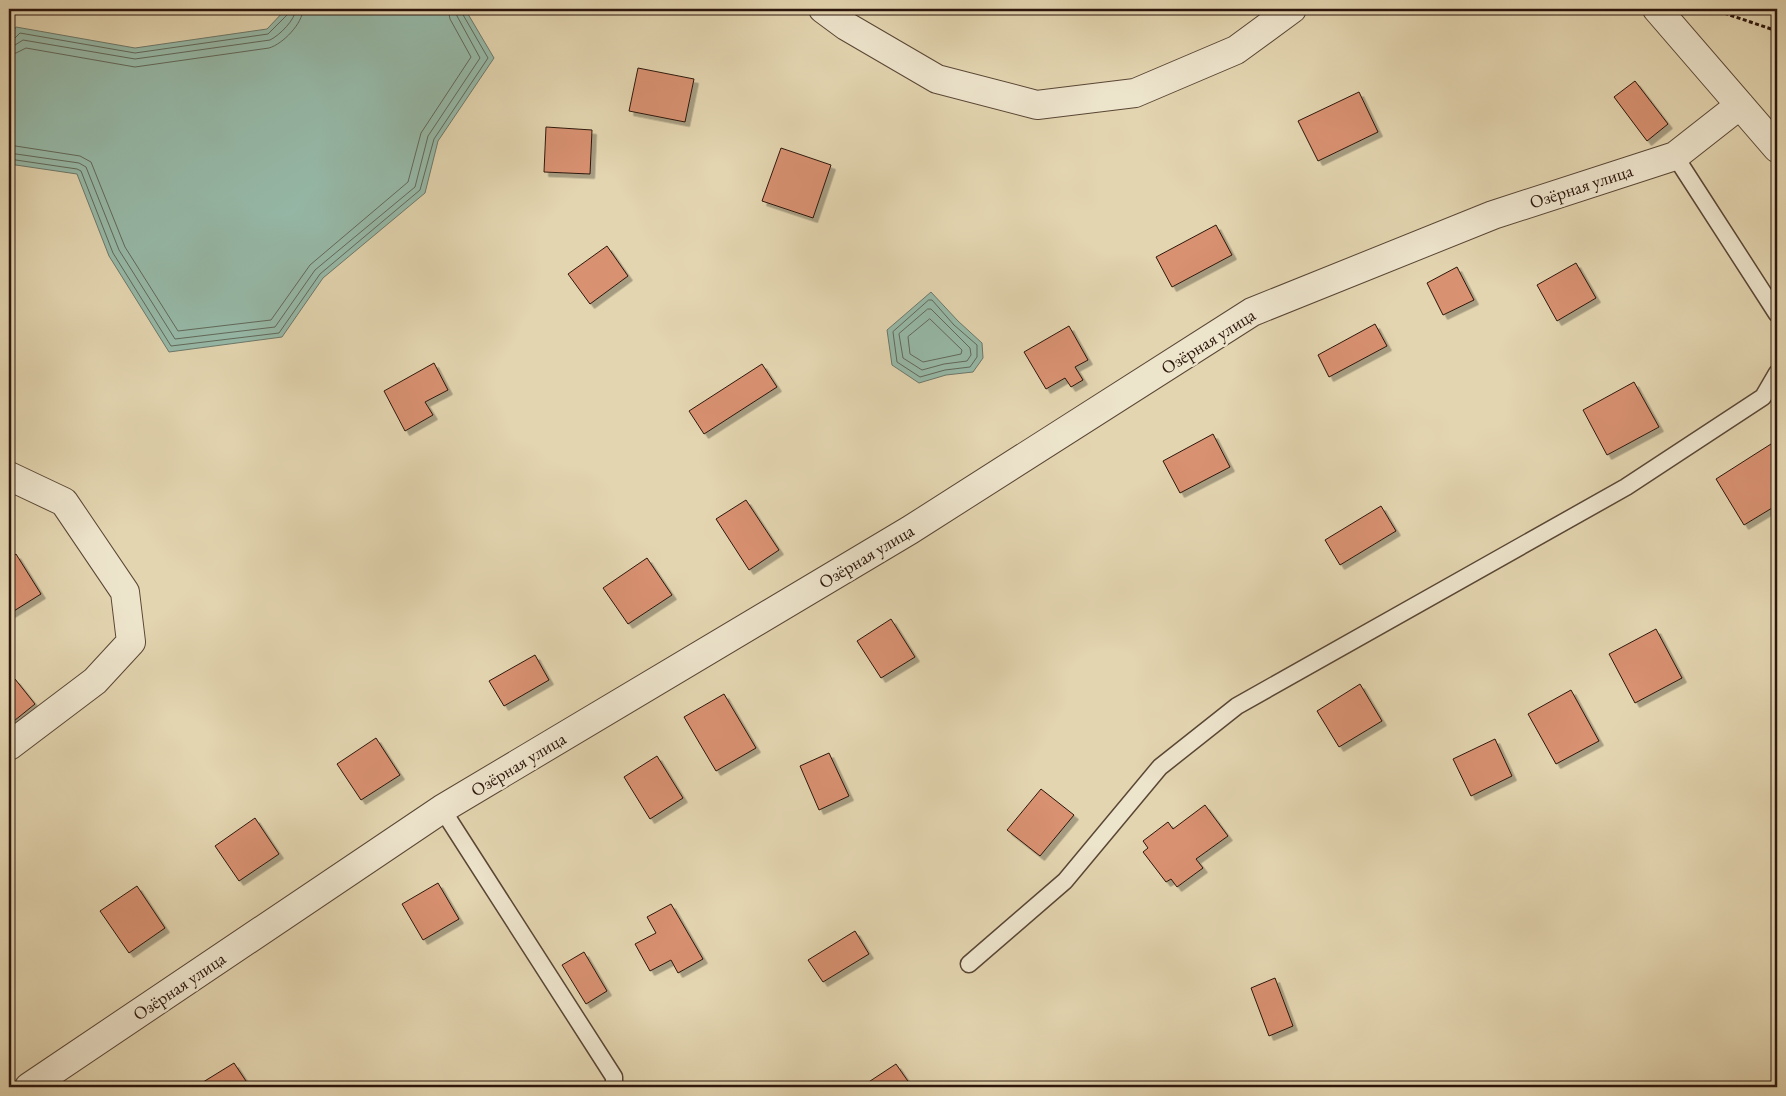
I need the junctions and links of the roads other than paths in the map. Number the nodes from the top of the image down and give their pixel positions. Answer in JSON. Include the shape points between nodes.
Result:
{"nodes":[{"id":1,"x":823,"y":9,"type":"edge"},
{"id":2,"x":1292,"y":9,"type":"edge"},
{"id":3,"x":1657,"y":9,"type":"edge"},
{"id":4,"x":1740,"y":105,"type":"junction"},
{"id":5,"x":1777,"y":148,"type":"edge"},
{"id":6,"x":1675,"y":156,"type":"junction"},
{"id":7,"x":1777,"y":314,"type":"edge"},
{"id":8,"x":1777,"y":373,"type":"edge"},
{"id":9,"x":9,"y":476,"type":"edge"},
{"id":10,"x":9,"y":746,"type":"edge"},
{"id":11,"x":442,"y":809,"type":"junction"},
{"id":12,"x":969,"y":964,"type":"dead end"},
{"id":13,"x":29,"y":1087,"type":"edge"},
{"id":14,"x":614,"y":1087,"type":"edge"}],
"edges":[{"from":1,"to":2,"type":"street","via":[[937,79],[1037,105],[1135,93],[1236,50]]},
{"from":3,"to":4,"type":"street"},
{"from":4,"to":5,"type":"street"},
{"from":4,"to":6,"type":"street","name":"Озёрная улица"},
{"from":6,"to":7,"type":"lane"},
{"from":6,"to":11,"type":"street","name":"Озёрная улица","via":[[1493,215],[1252,312],[910,530]]},
{"from":8,"to":12,"type":"lane","via":[[1763,397],[1626,487],[1237,706],[1160,767],[1065,881]]},
{"from":9,"to":10,"type":"street","via":[[64,502],[125,592],[130,642],[95,681]]},
{"from":11,"to":13,"type":"street","name":"Озёрная улица"},
{"from":11,"to":14,"type":"lane","via":[[614,1078]]}]}
